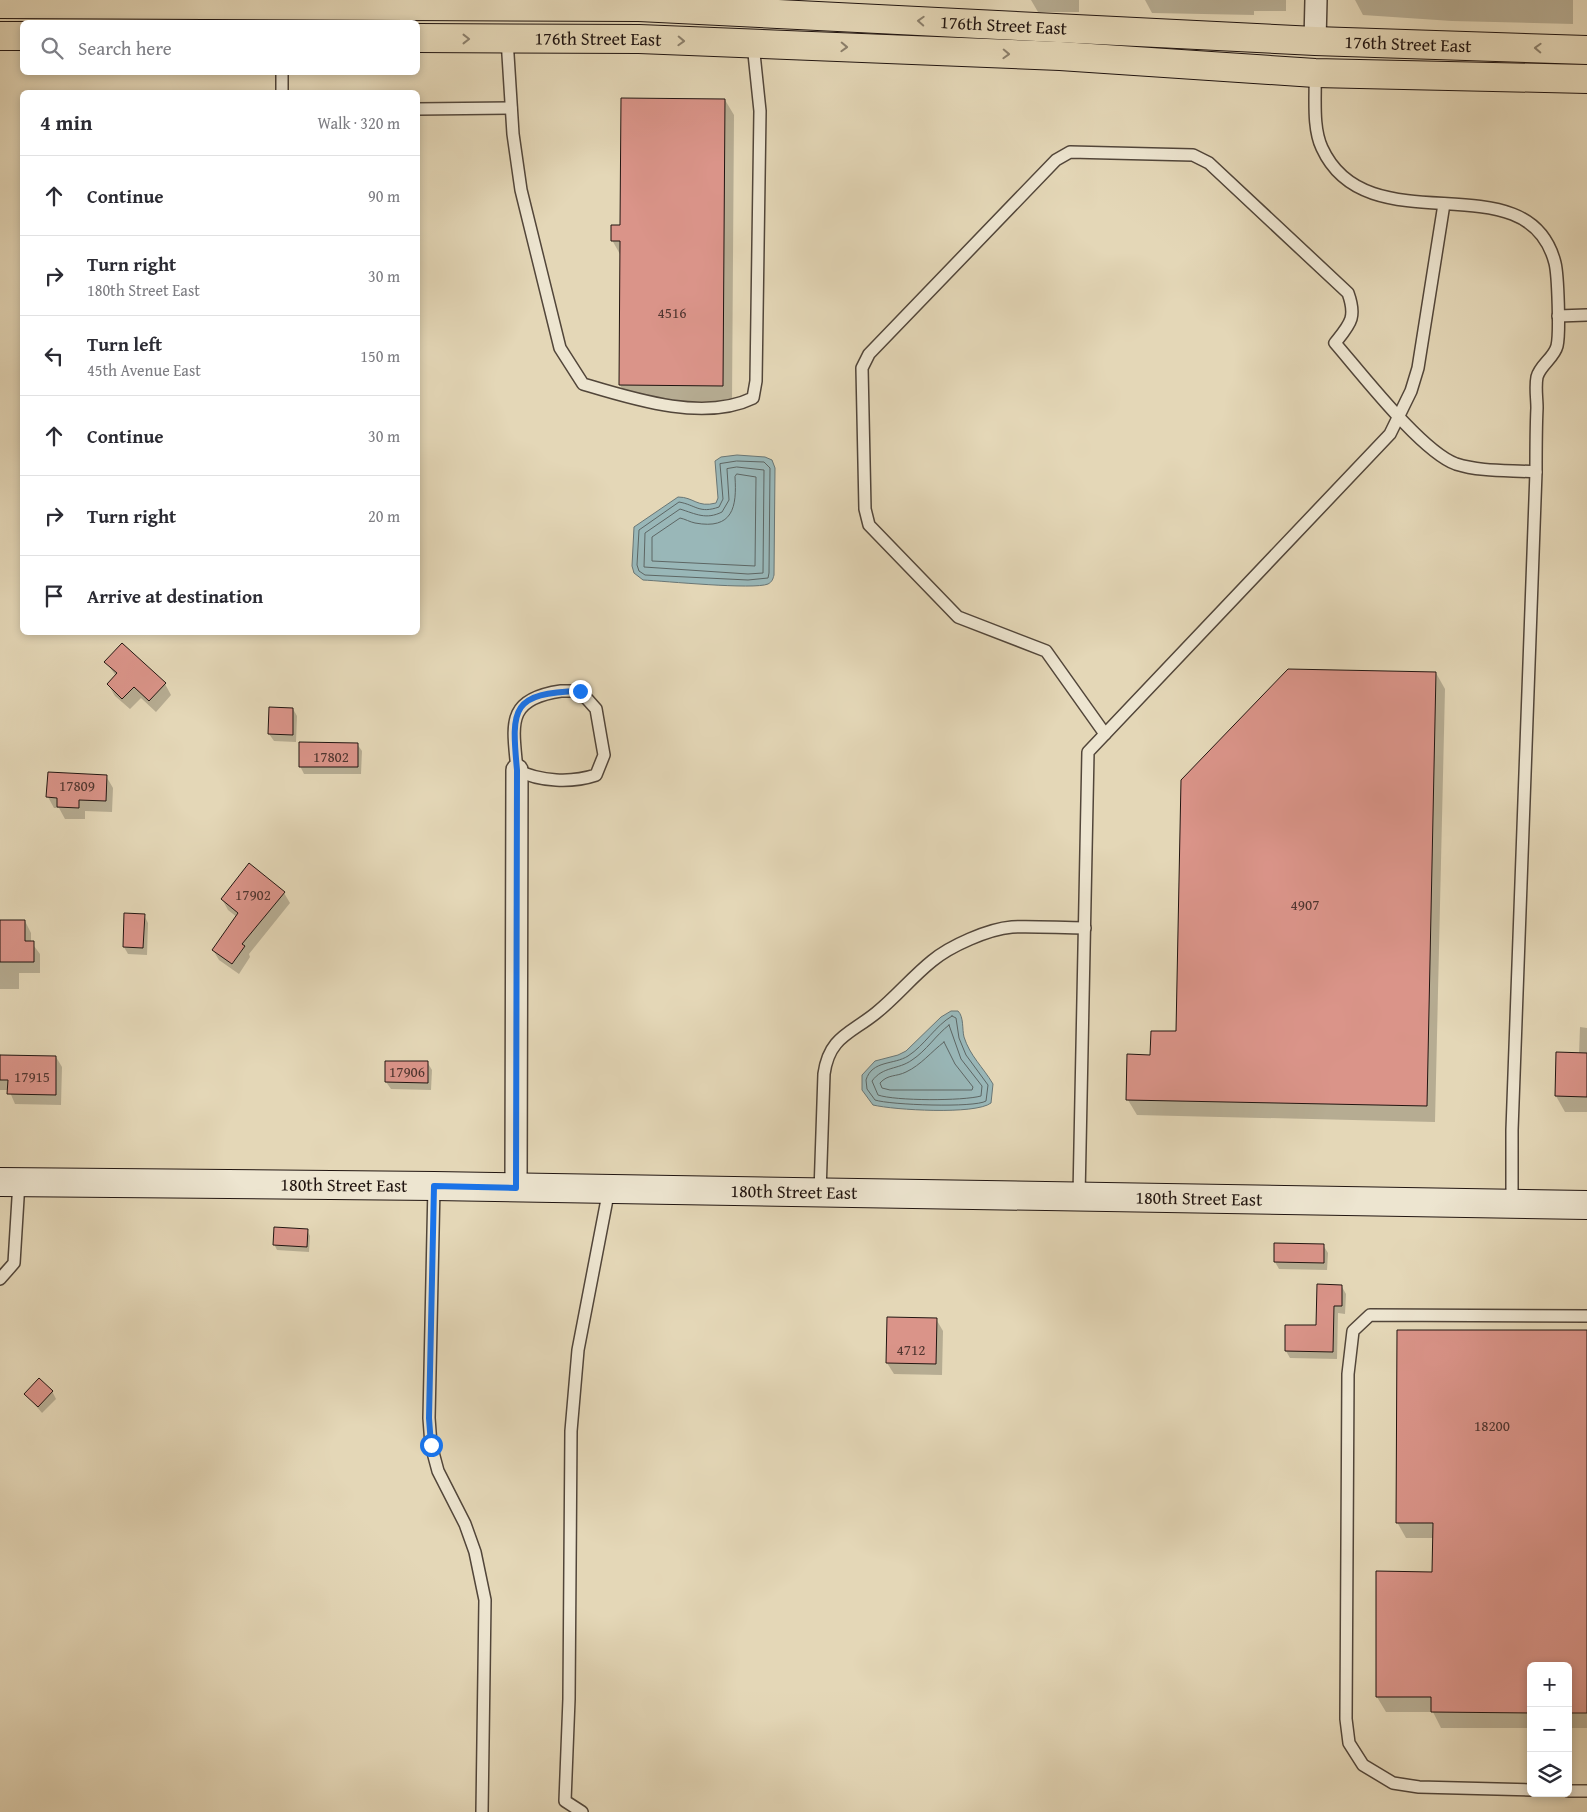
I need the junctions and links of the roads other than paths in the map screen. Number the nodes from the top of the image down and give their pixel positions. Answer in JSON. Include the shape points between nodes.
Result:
{"nodes":[{"id":1,"x":1316,"y":0,"type":"edge"},
{"id":2,"x":0,"y":4,"type":"edge"},
{"id":3,"x":684,"y":4,"type":"edge"},
{"id":4,"x":200,"y":9,"type":"edge"},
{"id":5,"x":0,"y":36,"type":"edge"},
{"id":6,"x":20,"y":36,"type":"edge"},
{"id":7,"x":420,"y":38,"type":"edge"},
{"id":8,"x":507,"y":39,"type":"junction"},
{"id":9,"x":1276,"y":39,"type":"junction"},
{"id":10,"x":1315,"y":41,"type":"junction"},
{"id":11,"x":753,"y":44,"type":"junction"},
{"id":12,"x":1587,"y":50,"type":"edge"},
{"id":13,"x":1060,"y":56,"type":"junction"},
{"id":14,"x":1315,"y":73,"type":"junction"},
{"id":15,"x":282,"y":75,"type":"edge"},
{"id":16,"x":1587,"y":79,"type":"edge"},
{"id":17,"x":282,"y":90,"type":"edge"},
{"id":18,"x":511,"y":108,"type":"junction"},
{"id":19,"x":420,"y":109,"type":"edge"},
{"id":20,"x":1444,"y":204,"type":"junction"},
{"id":21,"x":1587,"y":315,"type":"edge"},
{"id":22,"x":1558,"y":316,"type":"junction"},
{"id":23,"x":1400,"y":417,"type":"junction"},
{"id":24,"x":1536,"y":472,"type":"junction"},
{"id":25,"x":1105,"y":734,"type":"junction"},
{"id":26,"x":517,"y":770,"type":"junction"},
{"id":27,"x":1085,"y":928,"type":"junction"},
{"id":28,"x":10,"y":1182,"type":"edge"},
{"id":29,"x":434,"y":1186,"type":"junction"},
{"id":30,"x":516,"y":1188,"type":"junction"},
{"id":31,"x":609,"y":1189,"type":"junction"},
{"id":32,"x":820,"y":1192,"type":"junction"},
{"id":33,"x":1079,"y":1196,"type":"junction"},
{"id":34,"x":1512,"y":1204,"type":"junction"},
{"id":35,"x":1587,"y":1205,"type":"edge"},
{"id":36,"x":0,"y":1279,"type":"edge"},
{"id":37,"x":1587,"y":1316,"type":"edge"},
{"id":38,"x":1527,"y":1790,"type":"edge"},
{"id":39,"x":1572,"y":1791,"type":"edge"},
{"id":40,"x":1587,"y":1792,"type":"edge"},
{"id":41,"x":482,"y":1812,"type":"edge"},
{"id":42,"x":582,"y":1812,"type":"edge"}],
"edges":[{"from":1,"to":10,"type":"street"},
{"from":2,"to":4,"type":"main road","name":"176th Street East"},
{"from":3,"to":4,"type":"main road","name":"176th Street East"},
{"from":9,"to":3,"type":"main road","name":"176th Street East","one_way":true},
{"from":5,"to":6,"type":"main road"},
{"from":7,"to":8,"type":"main road","name":"176th Street East","one_way":true},
{"from":8,"to":11,"type":"main road","name":"176th Street East","one_way":true},
{"from":8,"to":18,"type":"lane"},
{"from":9,"to":10,"type":"main road","name":"176th Street East"},
{"from":9,"to":13,"type":"main road","via":[[1235,48],[1070,43]]},
{"from":12,"to":10,"type":"main road","name":"176th Street East","one_way":true},
{"from":11,"to":13,"type":"main road","name":"176th Street East","one_way":true},
{"from":11,"to":18,"type":"lane","via":[[760,111],[756,381],[753,398],[738,405],[696,409],[630,398],[583,384],[560,348],[522,190]]},
{"from":13,"to":14,"type":"main road","name":"176th Street East"},
{"from":14,"to":16,"type":"main road","name":"176th Street East"},
{"from":14,"to":20,"type":"lane","via":[[1317,130],[1321,147],[1332,167],[1366,193]]},
{"from":15,"to":17,"type":"lane"},
{"from":18,"to":19,"type":"lane"},
{"from":20,"to":22,"type":"lane","via":[[1504,211],[1536,227],[1545,239],[1558,274]]},
{"from":20,"to":23,"type":"lane","via":[[1418,368]]},
{"from":21,"to":22,"type":"lane"},
{"from":22,"to":24,"type":"lane","via":[[1558,345],[1537,378]]},
{"from":23,"to":24,"type":"lane","via":[[1441,456],[1454,463],[1468,468]]},
{"from":23,"to":25,"type":"lane","via":[[1373,454]]},
{"from":23,"to":25,"type":"lane","via":[[1335,343],[1351,322],[1353,308],[1348,293],[1209,163],[1193,156],[1070,152],[1056,160],[869,354],[862,368],[865,509],[869,525],[958,617],[1046,652]]},
{"from":24,"to":34,"type":"lane"},
{"from":25,"to":27,"type":"lane","via":[[1088,752]]},
{"from":26,"to":26,"type":"lane","via":[[513,729],[518,711],[541,694],[580,691],[586,695],[596,709],[604,756],[596,775],[555,780],[526,775]]},
{"from":26,"to":30,"type":"street"},
{"from":27,"to":32,"type":"lane","via":[[1011,928],[950,948],[920,971],[877,1013],[838,1041],[828,1054],[824,1074]]},
{"from":27,"to":33,"type":"lane"},
{"from":28,"to":29,"type":"street","name":"180th Street East"},
{"from":28,"to":36,"type":"lane","via":[[14,1263]]},
{"from":29,"to":30,"type":"street","name":"180th Street East"},
{"from":29,"to":41,"type":"lane","via":[[431,1445],[438,1471],[475,1552],[484,1600]]},
{"from":30,"to":31,"type":"street","name":"180th Street East"},
{"from":31,"to":32,"type":"street","name":"180th Street East"},
{"from":31,"to":42,"type":"lane","via":[[578,1350],[571,1431],[565,1801]]},
{"from":32,"to":33,"type":"street","name":"180th Street East"},
{"from":33,"to":34,"type":"street","name":"180th Street East"},
{"from":34,"to":35,"type":"street","name":"180th Street East"},
{"from":37,"to":38,"type":"lane","via":[[1370,1315],[1353,1332],[1348,1374],[1346,1719],[1349,1743],[1363,1765],[1393,1783],[1419,1787]]},
{"from":39,"to":40,"type":"lane"}]}
